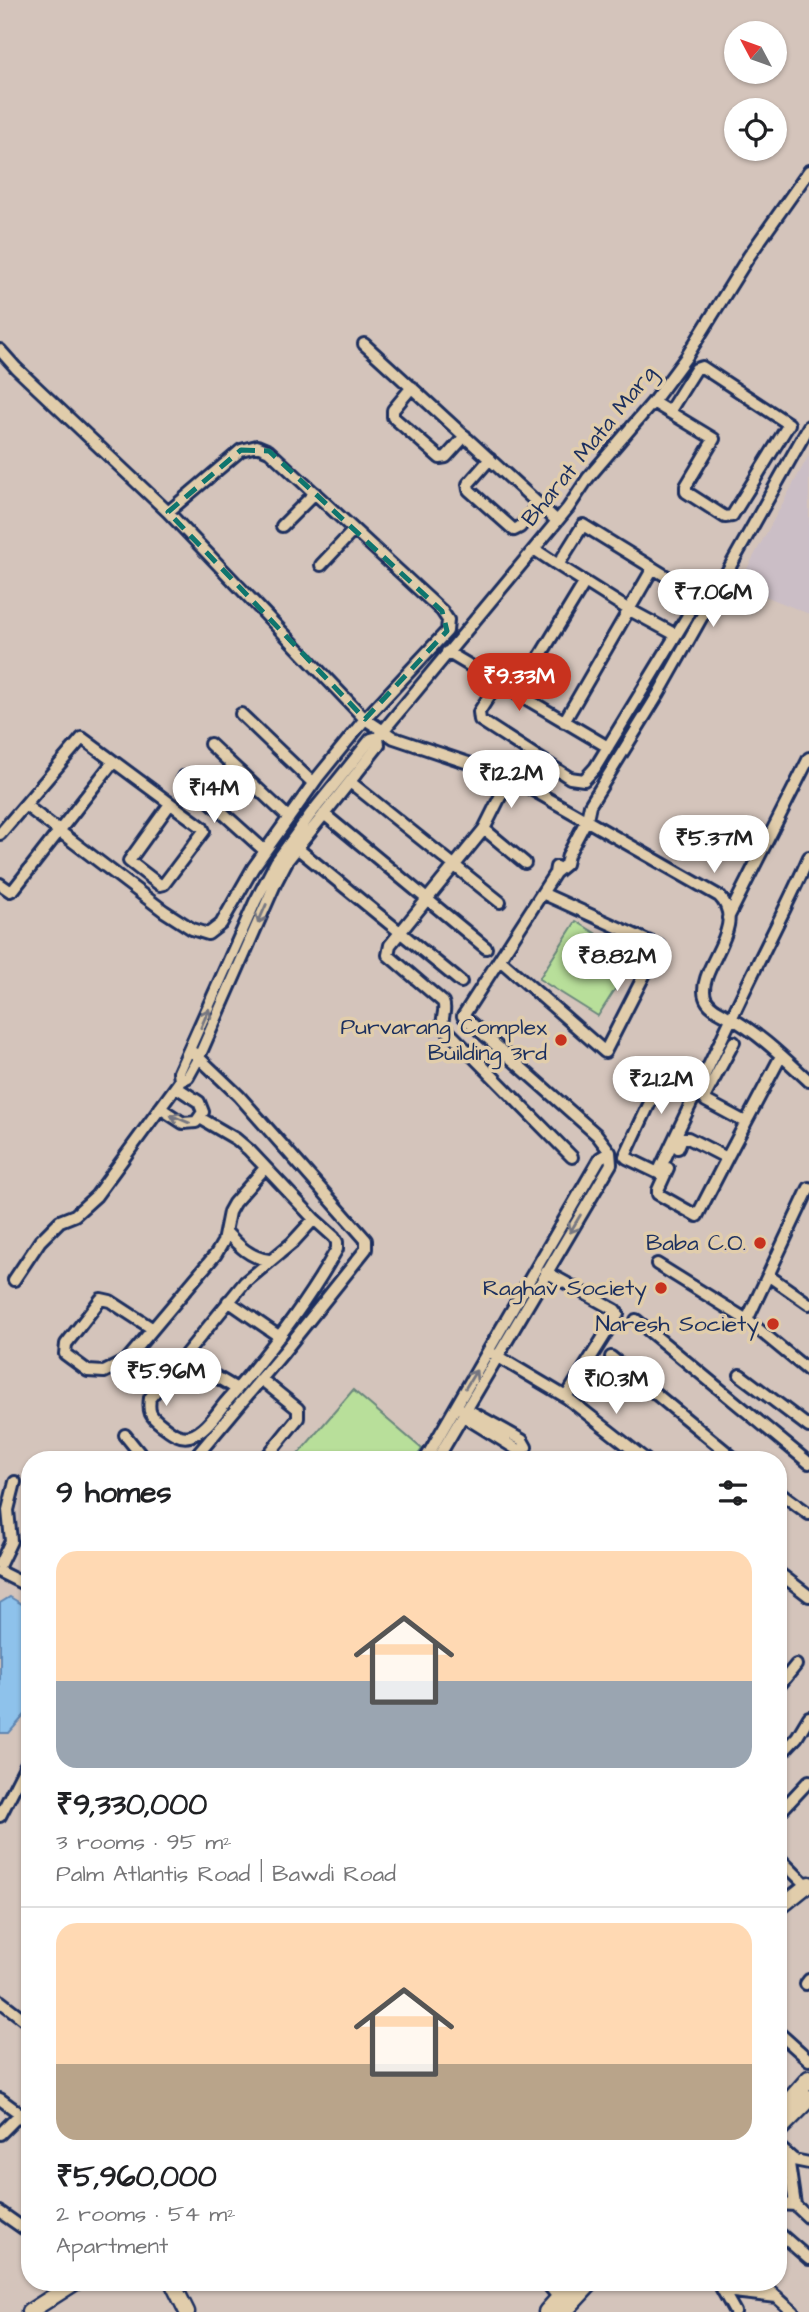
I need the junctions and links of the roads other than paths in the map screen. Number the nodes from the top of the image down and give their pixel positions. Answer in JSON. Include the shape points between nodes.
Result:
{"nodes":[{"id":1,"x":809,"y":171,"type":"edge"},
{"id":2,"x":364,"y":344,"type":"dead end"},
{"id":3,"x":0,"y":350,"type":"edge"},
{"id":4,"x":412,"y":387,"type":"junction"},
{"id":5,"x":653,"y":402,"type":"junction"},
{"id":6,"x":669,"y":412,"type":"junction"},
{"id":7,"x":809,"y":426,"type":"edge"},
{"id":8,"x":465,"y":436,"type":"junction"},
{"id":9,"x":490,"y":459,"type":"junction"},
{"id":10,"x":314,"y":493,"type":"junction"},
{"id":11,"x":539,"y":504,"type":"junction"},
{"id":12,"x":168,"y":512,"type":"junction"},
{"id":13,"x":557,"y":521,"type":"junction"},
{"id":14,"x":282,"y":526,"type":"dead end"},
{"id":15,"x":354,"y":530,"type":"junction"},
{"id":16,"x":534,"y":549,"type":"junction"},
{"id":17,"x":321,"y":565,"type":"dead end"},
{"id":18,"x":558,"y":565,"type":"junction"},
{"id":19,"x":653,"y":568,"type":"junction"},
{"id":20,"x":585,"y":582,"type":"junction"},
{"id":21,"x":629,"y":609,"type":"junction"},
{"id":22,"x":676,"y":635,"type":"junction"},
{"id":23,"x":447,"y":652,"type":"junction"},
{"id":24,"x":498,"y":682,"type":"junction"},
{"id":25,"x":517,"y":694,"type":"junction"},
{"id":26,"x":241,"y":714,"type":"dead end"},
{"id":27,"x":365,"y":719,"type":"junction"},
{"id":28,"x":564,"y":722,"type":"junction"},
{"id":29,"x":380,"y":735,"type":"junction"},
{"id":30,"x":210,"y":744,"type":"dead end"},
{"id":31,"x":608,"y":747,"type":"junction"},
{"id":32,"x":809,"y":758,"type":"edge"},
{"id":33,"x":113,"y":762,"type":"junction"},
{"id":34,"x":183,"y":777,"type":"dead end"},
{"id":35,"x":510,"y":777,"type":"junction"},
{"id":36,"x":351,"y":782,"type":"junction"},
{"id":37,"x":313,"y":783,"type":"junction"},
{"id":38,"x":170,"y":804,"type":"junction"},
{"id":39,"x":25,"y":805,"type":"junction"},
{"id":40,"x":324,"y":814,"type":"junction"},
{"id":41,"x":289,"y":818,"type":"junction"},
{"id":42,"x":587,"y":819,"type":"junction"},
{"id":43,"x":484,"y":829,"type":"junction"},
{"id":44,"x":58,"y":830,"type":"junction"},
{"id":45,"x":0,"y":834,"type":"edge"},
{"id":46,"x":297,"y":848,"type":"junction"},
{"id":47,"x":265,"y":851,"type":"junction"},
{"id":48,"x":809,"y":856,"type":"edge"},
{"id":49,"x":525,"y":863,"type":"dead end"},
{"id":50,"x":454,"y":865,"type":"junction"},
{"id":51,"x":136,"y":867,"type":"junction"},
{"id":52,"x":125,"y":880,"type":"junction"},
{"id":53,"x":0,"y":884,"type":"edge"},
{"id":54,"x":542,"y":892,"type":"junction"},
{"id":55,"x":428,"y":900,"type":"junction"},
{"id":56,"x":500,"y":902,"type":"dead end"},
{"id":57,"x":728,"y":918,"type":"junction"},
{"id":58,"x":401,"y":932,"type":"junction"},
{"id":59,"x":486,"y":948,"type":"dead end"},
{"id":60,"x":500,"y":960,"type":"junction"},
{"id":61,"x":461,"y":982,"type":"dead end"},
{"id":62,"x":731,"y":1018,"type":"junction"},
{"id":63,"x":734,"y":1042,"type":"dead end"},
{"id":64,"x":195,"y":1054,"type":"junction"},
{"id":65,"x":781,"y":1056,"type":"junction"},
{"id":66,"x":809,"y":1082,"type":"edge"},
{"id":67,"x":178,"y":1084,"type":"junction"},
{"id":68,"x":701,"y":1084,"type":"junction"},
{"id":69,"x":160,"y":1108,"type":"junction"},
{"id":70,"x":200,"y":1118,"type":"junction"},
{"id":71,"x":745,"y":1122,"type":"junction"},
{"id":72,"x":572,"y":1157,"type":"dead end"},
{"id":73,"x":727,"y":1158,"type":"junction"},
{"id":74,"x":265,"y":1168,"type":"junction"},
{"id":75,"x":809,"y":1188,"type":"edge"},
{"id":76,"x":314,"y":1219,"type":"junction"},
{"id":77,"x":226,"y":1232,"type":"junction"},
{"id":78,"x":270,"y":1260,"type":"junction"},
{"id":79,"x":657,"y":1264,"type":"dead end"},
{"id":80,"x":546,"y":1265,"type":"junction"},
{"id":81,"x":769,"y":1276,"type":"junction"},
{"id":82,"x":14,"y":1280,"type":"dead end"},
{"id":83,"x":228,"y":1301,"type":"junction"},
{"id":84,"x":809,"y":1304,"type":"edge"},
{"id":85,"x":636,"y":1320,"type":"dead end"},
{"id":86,"x":747,"y":1320,"type":"junction"},
{"id":87,"x":153,"y":1329,"type":"junction"},
{"id":88,"x":280,"y":1338,"type":"junction"},
{"id":89,"x":492,"y":1353,"type":"junction"},
{"id":90,"x":611,"y":1357,"type":"dead end"},
{"id":91,"x":184,"y":1358,"type":"junction"},
{"id":92,"x":809,"y":1371,"type":"edge"},
{"id":93,"x":740,"y":1375,"type":"dead end"},
{"id":94,"x":261,"y":1379,"type":"junction"},
{"id":95,"x":237,"y":1389,"type":"junction"},
{"id":96,"x":566,"y":1397,"type":"junction"},
{"id":97,"x":459,"y":1409,"type":"junction"},
{"id":98,"x":809,"y":1427,"type":"edge"},
{"id":99,"x":125,"y":1435,"type":"dead end"},
{"id":100,"x":138,"y":1451,"type":"edge"},
{"id":101,"x":201,"y":1451,"type":"edge"},
{"id":102,"x":271,"y":1451,"type":"edge"},
{"id":103,"x":431,"y":1451,"type":"edge"},
{"id":104,"x":441,"y":1451,"type":"edge"},
{"id":105,"x":635,"y":1451,"type":"edge"},
{"id":106,"x":725,"y":1451,"type":"edge"},
{"id":107,"x":809,"y":1462,"type":"edge"},
{"id":108,"x":15,"y":1482,"type":"dead end"},
{"id":109,"x":787,"y":1498,"type":"edge"},
{"id":110,"x":809,"y":1514,"type":"edge"},
{"id":111,"x":0,"y":1564,"type":"edge"},
{"id":112,"x":0,"y":1572,"type":"edge"},
{"id":113,"x":787,"y":1579,"type":"edge"},
{"id":114,"x":21,"y":1582,"type":"edge"},
{"id":115,"x":809,"y":1596,"type":"edge"},
{"id":116,"x":796,"y":1665,"type":"dead end"},
{"id":117,"x":787,"y":1676,"type":"edge"},
{"id":118,"x":809,"y":1717,"type":"edge"},
{"id":119,"x":787,"y":1748,"type":"edge"},
{"id":120,"x":21,"y":1775,"type":"edge"},
{"id":121,"x":809,"y":1781,"type":"edge"},
{"id":122,"x":787,"y":1804,"type":"edge"},
{"id":123,"x":0,"y":1816,"type":"edge"},
{"id":124,"x":787,"y":1865,"type":"edge"},
{"id":125,"x":808,"y":1885,"type":"edge"},
{"id":126,"x":787,"y":1902,"type":"edge"},
{"id":127,"x":0,"y":2001,"type":"edge"},
{"id":128,"x":21,"y":2017,"type":"edge"},
{"id":129,"x":787,"y":2040,"type":"edge"},
{"id":130,"x":809,"y":2060,"type":"edge"},
{"id":131,"x":809,"y":2079,"type":"edge"},
{"id":132,"x":0,"y":2099,"type":"edge"},
{"id":133,"x":787,"y":2104,"type":"edge"},
{"id":134,"x":806,"y":2108,"type":"edge"},
{"id":135,"x":21,"y":2114,"type":"edge"},
{"id":136,"x":21,"y":2120,"type":"edge"},
{"id":137,"x":787,"y":2123,"type":"edge"},
{"id":138,"x":0,"y":2134,"type":"edge"},
{"id":139,"x":788,"y":2157,"type":"joint"},
{"id":140,"x":809,"y":2162,"type":"edge"},
{"id":141,"x":787,"y":2204,"type":"edge"},
{"id":142,"x":795,"y":2204,"type":"junction"},
{"id":143,"x":0,"y":2212,"type":"edge"},
{"id":144,"x":809,"y":2218,"type":"edge"},
{"id":145,"x":21,"y":2227,"type":"edge"},
{"id":146,"x":787,"y":2240,"type":"edge"},
{"id":147,"x":809,"y":2259,"type":"edge"},
{"id":148,"x":61,"y":2291,"type":"edge"},
{"id":149,"x":176,"y":2291,"type":"edge"},
{"id":150,"x":579,"y":2291,"type":"edge"},
{"id":151,"x":724,"y":2291,"type":"edge"},
{"id":152,"x":747,"y":2291,"type":"edge"},
{"id":153,"x":770,"y":2291,"type":"edge"},
{"id":154,"x":777,"y":2297,"type":"junction"},
{"id":155,"x":561,"y":2305,"type":"edge"},
{"id":156,"x":29,"y":2312,"type":"edge"},
{"id":157,"x":187,"y":2312,"type":"edge"},
{"id":158,"x":547,"y":2312,"type":"edge"},
{"id":159,"x":735,"y":2312,"type":"edge"},
{"id":160,"x":793,"y":2312,"type":"edge"}],
"edges":[{"from":1,"to":5,"type":"street","name":"Bharat Mata Marg"},
{"from":2,"to":4,"type":"street"},
{"from":3,"to":12,"type":"street"},
{"from":4,"to":8,"type":"street"},
{"from":4,"to":8,"type":"street","via":[[393,410],[393,417],[440,458]]},
{"from":5,"to":6,"type":"street"},
{"from":5,"to":13,"type":"street","name":"Bharat Mata Marg"},
{"from":6,"to":6,"type":"street","via":[[702,366],[789,424],[732,516],[725,517],[686,492],[714,439]]},
{"from":7,"to":42,"type":"street","via":[[659,693],[590,804]]},
{"from":8,"to":9,"type":"street"},
{"from":9,"to":11,"type":"street"},
{"from":9,"to":11,"type":"street","via":[[468,484],[469,490],[514,530]]},
{"from":10,"to":12,"type":"street","via":[[269,451],[257,446],[241,450]]},
{"from":10,"to":14,"type":"street"},
{"from":10,"to":15,"type":"street"},
{"from":11,"to":13,"type":"street"},
{"from":12,"to":27,"type":"street"},
{"from":13,"to":16,"type":"street","name":"Bharat Mata Marg"},
{"from":15,"to":17,"type":"street"},
{"from":15,"to":27,"type":"street","via":[[448,620],[447,631]]},
{"from":16,"to":18,"type":"street"},
{"from":16,"to":23,"type":"street","name":"Bharat Mata Marg"},
{"from":18,"to":19,"type":"street","via":[[583,525]]},
{"from":18,"to":20,"type":"street"},
{"from":19,"to":21,"type":"street"},
{"from":19,"to":22,"type":"street","via":[[693,596]]},
{"from":20,"to":21,"type":"street"},
{"from":20,"to":25,"type":"street"},
{"from":21,"to":22,"type":"street"},
{"from":21,"to":28,"type":"street"},
{"from":22,"to":31,"type":"street"},
{"from":23,"to":24,"type":"street"},
{"from":23,"to":29,"type":"street","name":"Bharat Mata Marg"},
{"from":24,"to":25,"type":"street"},
{"from":24,"to":31,"type":"street","via":[[479,712],[480,720],[570,778],[584,780]]},
{"from":25,"to":28,"type":"street"},
{"from":26,"to":37,"type":"street"},
{"from":27,"to":29,"type":"street"},
{"from":27,"to":37,"type":"street"},
{"from":28,"to":31,"type":"street"},
{"from":29,"to":35,"type":"street"},
{"from":29,"to":36,"type":"street","via":[[379,745]]},
{"from":64,"to":29,"type":"street","one_way":true,"via":[[255,902],[276,862],[371,739]]},
{"from":30,"to":41,"type":"street"},
{"from":32,"to":57,"type":"street"},
{"from":33,"to":38,"type":"street"},
{"from":33,"to":39,"type":"street","via":[[82,738]]},
{"from":33,"to":44,"type":"street"},
{"from":34,"to":47,"type":"street"},
{"from":35,"to":42,"type":"street"},
{"from":35,"to":43,"type":"street"},
{"from":36,"to":40,"type":"street"},
{"from":36,"to":50,"type":"street"},
{"from":37,"to":41,"type":"street"},
{"from":38,"to":51,"type":"street","via":[[129,861]]},
{"from":38,"to":51,"type":"street","via":[[202,827],[202,836],[164,884]]},
{"from":39,"to":44,"type":"street"},
{"from":39,"to":45,"type":"street"},
{"from":40,"to":46,"type":"street"},
{"from":40,"to":55,"type":"street"},
{"from":41,"to":47,"type":"street"},
{"from":42,"to":54,"type":"street"},
{"from":42,"to":57,"type":"street","via":[[719,896]]},
{"from":43,"to":49,"type":"street"},
{"from":43,"to":50,"type":"street"},
{"from":44,"to":52,"type":"street"},
{"from":44,"to":53,"type":"street","via":[[14,889]]},
{"from":46,"to":58,"type":"street"},
{"from":46,"to":64,"type":"street","one_way":true,"via":[[276,882]]},
{"from":47,"to":52,"type":"street","via":[[221,924],[208,934],[164,911]]},
{"from":48,"to":62,"type":"street"},
{"from":50,"to":55,"type":"street"},
{"from":50,"to":56,"type":"street"},
{"from":51,"to":52,"type":"street"},
{"from":54,"to":60,"type":"street"},
{"from":54,"to":60,"type":"street","via":[[659,946],[605,1052]]},
{"from":55,"to":58,"type":"street"},
{"from":55,"to":59,"type":"street"},
{"from":57,"to":62,"type":"street","via":[[704,986],[711,1006]]},
{"from":58,"to":61,"type":"street"},
{"from":58,"to":72,"type":"street","via":[[388,950],[392,960],[443,1002],[443,1026]]},
{"from":60,"to":80,"type":"street","via":[[463,1016],[597,1135],[610,1152],[600,1158],[592,1185]]},
{"from":62,"to":65,"type":"street"},
{"from":62,"to":68,"type":"street"},
{"from":63,"to":71,"type":"street","via":[[704,1098]]},
{"from":64,"to":67,"type":"street","via":[[188,1077]]},
{"from":64,"to":94,"type":"street","via":[[259,1117],[366,1240],[366,1249]]},
{"from":65,"to":66,"type":"street"},
{"from":65,"to":71,"type":"street"},
{"from":67,"to":69,"type":"street"},
{"from":67,"to":70,"type":"street","via":[[199,1102]]},
{"from":68,"to":68,"type":"street","via":[[666,1068],[625,1156],[658,1173]]},
{"from":70,"to":69,"type":"street","one_way":true,"via":[[183,1123]]},
{"from":69,"to":82,"type":"street","via":[[96,1196],[40,1241]]},
{"from":70,"to":74,"type":"street","via":[[236,1139]]},
{"from":71,"to":73,"type":"street"},
{"from":73,"to":73,"type":"street","via":[[697,1216],[658,1194],[684,1137]]},
{"from":74,"to":76,"type":"street"},
{"from":74,"to":77,"type":"street","via":[[234,1203]]},
{"from":75,"to":81,"type":"street"},
{"from":76,"to":78,"type":"street"},
{"from":76,"to":88,"type":"street","via":[[334,1237],[337,1249]]},
{"from":77,"to":78,"type":"street","via":[[257,1259]]},
{"from":77,"to":87,"type":"street","via":[[216,1254]]},
{"from":78,"to":83,"type":"street"},
{"from":79,"to":86,"type":"street"},
{"from":80,"to":89,"type":"street"},
{"from":80,"to":96,"type":"street","via":[[618,1314]]},
{"from":81,"to":84,"type":"street"},
{"from":81,"to":86,"type":"street"},
{"from":83,"to":88,"type":"street"},
{"from":83,"to":91,"type":"street"},
{"from":85,"to":107,"type":"street"},
{"from":86,"to":92,"type":"street"},
{"from":87,"to":87,"type":"street","via":[[101,1299],[66,1344],[65,1354],[88,1371],[104,1372],[126,1361]]},
{"from":88,"to":95,"type":"street"},
{"from":89,"to":96,"type":"street"},
{"from":89,"to":97,"type":"street"},
{"from":90,"to":106,"type":"street"},
{"from":91,"to":95,"type":"street"},
{"from":91,"to":95,"type":"street","via":[[150,1398],[148,1410],[177,1436],[201,1431]]},
{"from":93,"to":98,"type":"street"},
{"from":94,"to":101,"type":"street"},
{"from":94,"to":102,"type":"street","via":[[299,1413]]},
{"from":96,"to":105,"type":"street"},
{"from":97,"to":97,"type":"street","via":[[522,1440],[526,1447],[518,1450]]},
{"from":97,"to":103,"type":"street"},
{"from":97,"to":104,"type":"street"},
{"from":99,"to":100,"type":"street"},
{"from":108,"to":111,"type":"street","via":[[8,1510],[11,1541]]},
{"from":109,"to":110,"type":"street"},
{"from":112,"to":114,"type":"street"},
{"from":113,"to":115,"type":"street"},
{"from":116,"to":117,"type":"street"},
{"from":118,"to":119,"type":"street"},
{"from":120,"to":123,"type":"street"},
{"from":121,"to":122,"type":"street"},
{"from":124,"to":125,"type":"street"},
{"from":125,"to":126,"type":"main road"},
{"from":127,"to":128,"type":"street"},
{"from":129,"to":130,"type":"street"},
{"from":131,"to":133,"type":"highway"},
{"from":132,"to":135,"type":"street"},
{"from":134,"to":137,"type":"highway"},
{"from":136,"to":138,"type":"street"},
{"from":139,"to":140,"type":"street"},
{"from":139,"to":142,"type":"street"},
{"from":141,"to":142,"type":"street"},
{"from":142,"to":144,"type":"street"},
{"from":143,"to":145,"type":"street"},
{"from":146,"to":147,"type":"street"},
{"from":148,"to":156,"type":"main road"},
{"from":149,"to":157,"type":"main road"},
{"from":150,"to":155,"type":"highway"},
{"from":151,"to":159,"type":"street"},
{"from":152,"to":154,"type":"street"},
{"from":153,"to":154,"type":"street"},
{"from":154,"to":160,"type":"street"},
{"from":155,"to":158,"type":"highway"}]}
